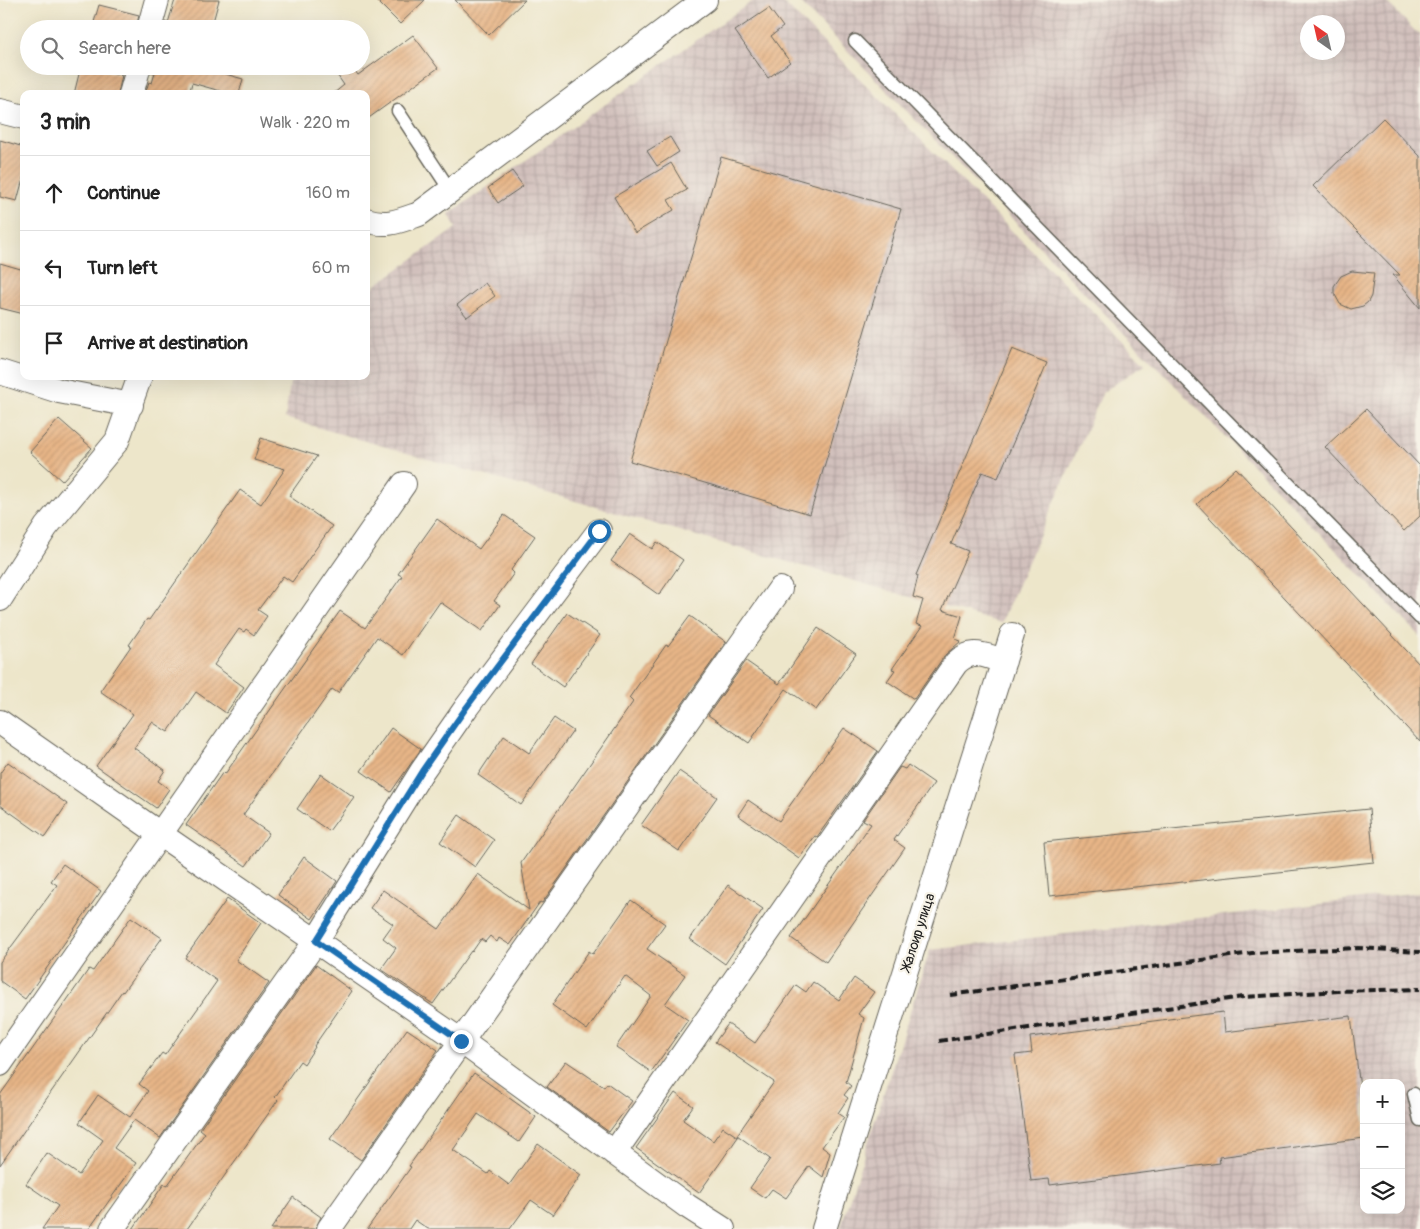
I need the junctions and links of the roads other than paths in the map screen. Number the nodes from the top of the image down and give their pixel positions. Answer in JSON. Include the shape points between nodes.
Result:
{"nodes":[{"id":1,"x":157,"y":0,"type":"edge"},
{"id":2,"x":704,"y":0,"type":"edge"},
{"id":3,"x":151,"y":20,"type":"edge"},
{"id":4,"x":855,"y":41,"type":"dead end"},
{"id":5,"x":136,"y":75,"type":"edge"},
{"id":6,"x":132,"y":90,"type":"edge"},
{"id":7,"x":0,"y":111,"type":"edge"},
{"id":8,"x":398,"y":111,"type":"dead end"},
{"id":9,"x":20,"y":117,"type":"edge"},
{"id":10,"x":450,"y":190,"type":"junction"},
{"id":11,"x":370,"y":221,"type":"edge"},
{"id":12,"x":0,"y":372,"type":"edge"},
{"id":13,"x":20,"y":378,"type":"edge"},
{"id":14,"x":25,"y":380,"type":"edge"},
{"id":15,"x":139,"y":380,"type":"edge"},
{"id":16,"x":131,"y":405,"type":"junction"},
{"id":17,"x":404,"y":484,"type":"dead end"},
{"id":18,"x":599,"y":531,"type":"dead end"},
{"id":19,"x":780,"y":589,"type":"dead end"},
{"id":20,"x":0,"y":599,"type":"edge"},
{"id":21,"x":1420,"y":618,"type":"edge"},
{"id":22,"x":1012,"y":635,"type":"dead end"},
{"id":23,"x":1004,"y":661,"type":"junction"},
{"id":24,"x":0,"y":722,"type":"edge"},
{"id":25,"x":160,"y":834,"type":"junction"},
{"id":26,"x":316,"y":941,"type":"junction"},
{"id":27,"x":461,"y":1041,"type":"junction"},
{"id":28,"x":0,"y":1064,"type":"edge"},
{"id":29,"x":1414,"y":1094,"type":"dead end"},
{"id":30,"x":1420,"y":1120,"type":"edge"},
{"id":31,"x":614,"y":1153,"type":"junction"},
{"id":32,"x":112,"y":1229,"type":"edge"},
{"id":33,"x":329,"y":1229,"type":"edge"},
{"id":34,"x":723,"y":1229,"type":"edge"},
{"id":35,"x":824,"y":1229,"type":"edge"}],
"edges":[{"from":1,"to":3,"type":"street"},
{"from":2,"to":10,"type":"street"},
{"from":4,"to":21,"type":"lane"},
{"from":5,"to":6,"type":"street"},
{"from":7,"to":9,"type":"street"},
{"from":8,"to":10,"type":"lane"},
{"from":10,"to":11,"type":"street","via":[[419,214],[394,222]]},
{"from":12,"to":13,"type":"street"},
{"from":14,"to":16,"type":"street","via":[[59,391]]},
{"from":15,"to":16,"type":"street"},
{"from":16,"to":20,"type":"street","via":[[117,441],[46,527]]},
{"from":17,"to":25,"type":"street"},
{"from":18,"to":26,"type":"street","via":[[422,771]]},
{"from":19,"to":27,"type":"street"},
{"from":22,"to":23,"type":"street","name":"Жалоир улица"},
{"from":23,"to":31,"type":"street","via":[[971,653],[956,663]]},
{"from":23,"to":35,"type":"street","name":"Жалоир улица"},
{"from":24,"to":25,"type":"street"},
{"from":25,"to":26,"type":"street"},
{"from":25,"to":28,"type":"street"},
{"from":26,"to":27,"type":"street"},
{"from":26,"to":32,"type":"street"},
{"from":27,"to":31,"type":"street"},
{"from":27,"to":33,"type":"street"},
{"from":29,"to":30,"type":"lane"},
{"from":31,"to":34,"type":"street"}]}
